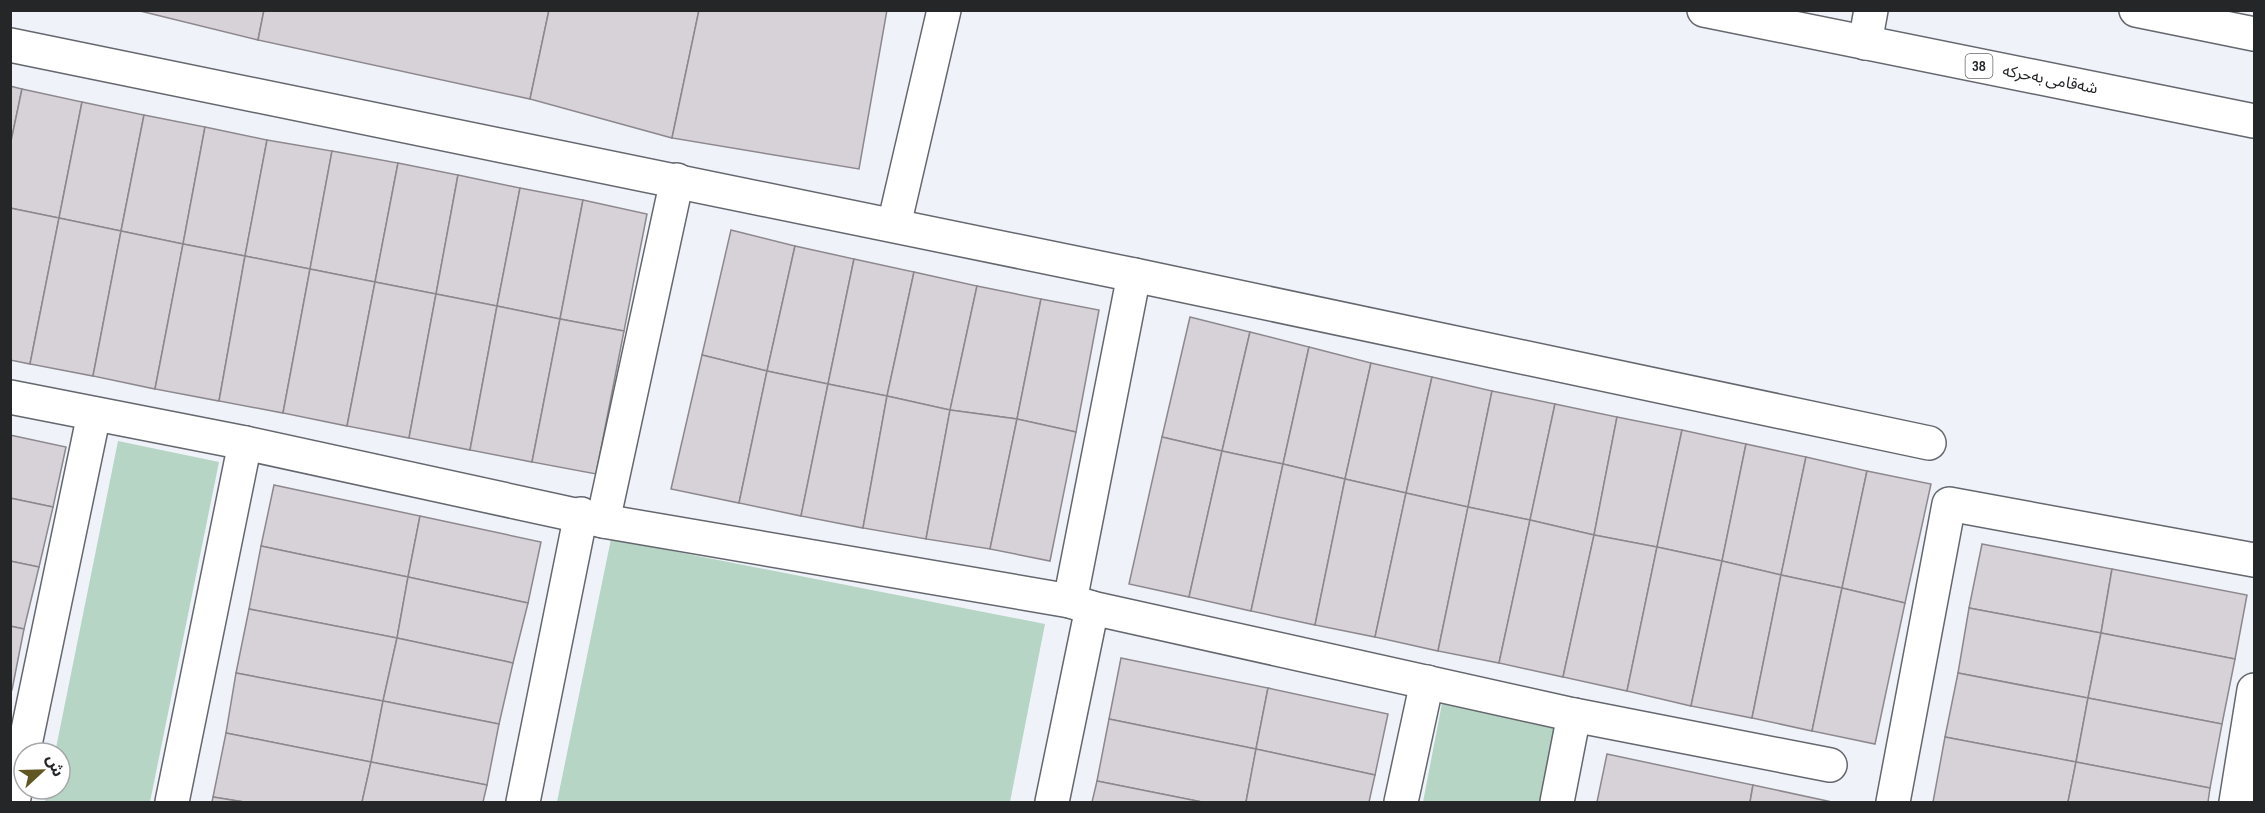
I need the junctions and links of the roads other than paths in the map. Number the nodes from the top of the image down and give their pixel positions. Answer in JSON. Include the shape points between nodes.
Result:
{"nodes":[{"id":1,"x":944,"y":10,"type":"edge"},
{"id":2,"x":1871,"y":10,"type":"edge"},
{"id":3,"x":2136,"y":10,"type":"edge"},
{"id":4,"x":1715,"y":12,"type":"edge"},
{"id":5,"x":2254,"y":29,"type":"edge"},
{"id":6,"x":1865,"y":43,"type":"junction"},
{"id":7,"x":10,"y":45,"type":"edge"},
{"id":8,"x":2254,"y":121,"type":"edge"},
{"id":9,"x":677,"y":180,"type":"junction"},
{"id":10,"x":894,"y":225,"type":"junction"},
{"id":11,"x":1134,"y":274,"type":"junction"},
{"id":12,"x":10,"y":398,"type":"edge"},
{"id":13,"x":94,"y":414,"type":"junction"},
{"id":14,"x":245,"y":443,"type":"junction"},
{"id":15,"x":1929,"y":443,"type":"dead end"},
{"id":16,"x":592,"y":517,"type":"junction"},
{"id":17,"x":2254,"y":560,"type":"edge"},
{"id":18,"x":1081,"y":605,"type":"junction"},
{"id":19,"x":1427,"y":682,"type":"junction"},
{"id":20,"x":2254,"y":690,"type":"edge"},
{"id":21,"x":1574,"y":715,"type":"junction"},
{"id":22,"x":1830,"y":765,"type":"dead end"},
{"id":23,"x":13,"y":802,"type":"edge"},
{"id":24,"x":172,"y":802,"type":"edge"},
{"id":25,"x":523,"y":802,"type":"edge"},
{"id":26,"x":1052,"y":802,"type":"edge"},
{"id":27,"x":1401,"y":802,"type":"edge"},
{"id":28,"x":1557,"y":802,"type":"edge"},
{"id":29,"x":1893,"y":802,"type":"edge"},
{"id":30,"x":2236,"y":802,"type":"edge"}],
"edges":[{"from":1,"to":10,"type":"street"},
{"from":2,"to":6,"type":"street"},
{"from":3,"to":5,"type":"street"},
{"from":4,"to":6,"type":"street","name":"شەقامی بەحرکە","number":"38"},
{"from":6,"to":8,"type":"street","name":"شەقامی بەحرکە","number":"38"},
{"from":7,"to":9,"type":"street"},
{"from":9,"to":10,"type":"street"},
{"from":9,"to":16,"type":"street"},
{"from":10,"to":11,"type":"street"},
{"from":11,"to":15,"type":"street"},
{"from":11,"to":18,"type":"street"},
{"from":12,"to":13,"type":"street"},
{"from":13,"to":14,"type":"street"},
{"from":13,"to":23,"type":"street"},
{"from":14,"to":16,"type":"street"},
{"from":14,"to":24,"type":"street"},
{"from":16,"to":18,"type":"street"},
{"from":16,"to":25,"type":"street"},
{"from":17,"to":29,"type":"street","via":[[1949,504]]},
{"from":18,"to":19,"type":"street"},
{"from":18,"to":26,"type":"street"},
{"from":19,"to":21,"type":"street"},
{"from":19,"to":27,"type":"street"},
{"from":20,"to":30,"type":"street"},
{"from":21,"to":22,"type":"street"},
{"from":21,"to":28,"type":"street"}]}
